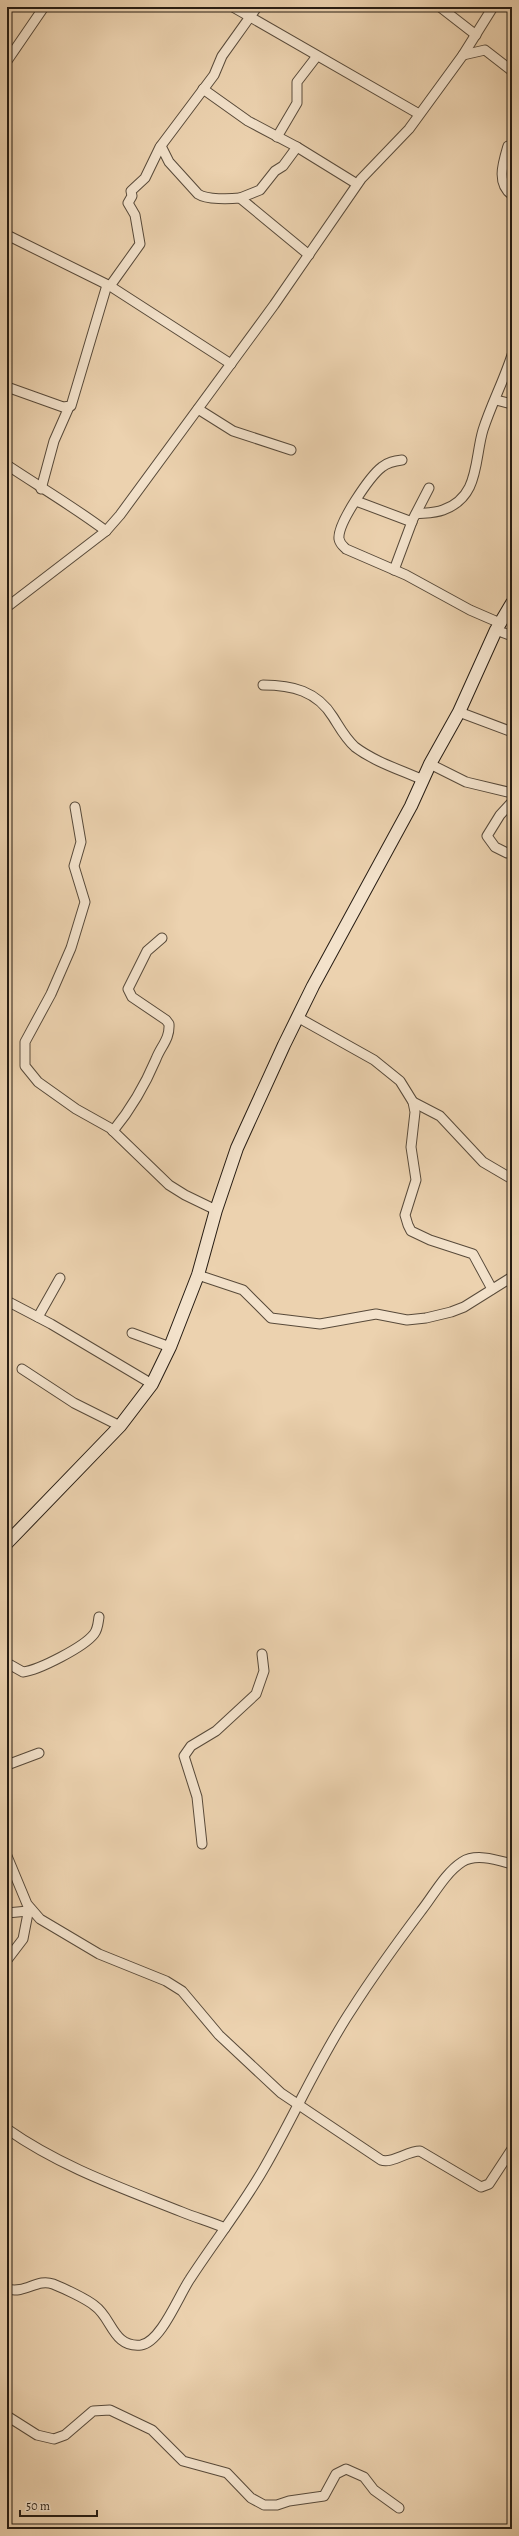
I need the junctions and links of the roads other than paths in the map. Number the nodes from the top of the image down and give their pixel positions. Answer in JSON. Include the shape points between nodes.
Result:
{"nodes":[{"id":1,"x":44,"y":7,"type":"edge"},
{"id":2,"x":233,"y":7,"type":"edge"},
{"id":3,"x":258,"y":7,"type":"edge"},
{"id":4,"x":440,"y":7,"type":"edge"},
{"id":5,"x":493,"y":7,"type":"edge"},
{"id":6,"x":251,"y":16,"type":"junction"},
{"id":7,"x":263,"y":23,"type":"junction"},
{"id":8,"x":476,"y":36,"type":"junction"},
{"id":9,"x":12,"y":46,"type":"edge"},
{"id":10,"x":463,"y":55,"type":"junction"},
{"id":11,"x":317,"y":56,"type":"junction"},
{"id":12,"x":7,"y":61,"type":"edge"},
{"id":13,"x":512,"y":71,"type":"edge"},
{"id":14,"x":203,"y":89,"type":"junction"},
{"id":15,"x":419,"y":114,"type":"junction"},
{"id":16,"x":277,"y":137,"type":"junction"},
{"id":17,"x":161,"y":146,"type":"junction"},
{"id":18,"x":508,"y":146,"type":"dead end"},
{"id":19,"x":297,"y":147,"type":"junction"},
{"id":20,"x":358,"y":184,"type":"junction"},
{"id":21,"x":512,"y":195,"type":"edge"},
{"id":22,"x":240,"y":198,"type":"junction"},
{"id":23,"x":7,"y":235,"type":"edge"},
{"id":24,"x":309,"y":255,"type":"junction"},
{"id":25,"x":109,"y":285,"type":"junction"},
{"id":26,"x":512,"y":355,"type":"edge"},
{"id":27,"x":231,"y":364,"type":"junction"},
{"id":28,"x":7,"y":387,"type":"edge"},
{"id":29,"x":496,"y":400,"type":"junction"},
{"id":30,"x":512,"y":404,"type":"edge"},
{"id":31,"x":69,"y":407,"type":"junction"},
{"id":32,"x":198,"y":409,"type":"junction"},
{"id":33,"x":291,"y":450,"type":"dead end"},
{"id":34,"x":402,"y":460,"type":"dead end"},
{"id":35,"x":7,"y":464,"type":"edge"},
{"id":36,"x":429,"y":488,"type":"dead end"},
{"id":37,"x":41,"y":489,"type":"junction"},
{"id":38,"x":356,"y":500,"type":"junction"},
{"id":39,"x":414,"y":518,"type":"junction"},
{"id":40,"x":106,"y":531,"type":"junction"},
{"id":41,"x":394,"y":570,"type":"junction"},
{"id":42,"x":512,"y":603,"type":"edge"},
{"id":43,"x":7,"y":607,"type":"edge"},
{"id":44,"x":498,"y":627,"type":"junction"},
{"id":45,"x":512,"y":636,"type":"edge"},
{"id":46,"x":263,"y":685,"type":"dead end"},
{"id":47,"x":458,"y":712,"type":"junction"},
{"id":48,"x":512,"y":732,"type":"edge"},
{"id":49,"x":430,"y":764,"type":"junction"},
{"id":50,"x":423,"y":780,"type":"junction"},
{"id":51,"x":512,"y":793,"type":"edge"},
{"id":52,"x":512,"y":802,"type":"edge"},
{"id":53,"x":75,"y":807,"type":"dead end"},
{"id":54,"x":507,"y":853,"type":"dead end"},
{"id":55,"x":162,"y":938,"type":"dead end"},
{"id":56,"x":299,"y":1018,"type":"junction"},
{"id":57,"x":413,"y":1102,"type":"junction"},
{"id":58,"x":113,"y":1131,"type":"junction"},
{"id":59,"x":512,"y":1179,"type":"edge"},
{"id":60,"x":216,"y":1210,"type":"junction"},
{"id":61,"x":198,"y":1275,"type":"junction"},
{"id":62,"x":512,"y":1277,"type":"edge"},
{"id":63,"x":60,"y":1278,"type":"dead end"},
{"id":64,"x":492,"y":1289,"type":"junction"},
{"id":65,"x":7,"y":1301,"type":"edge"},
{"id":66,"x":38,"y":1317,"type":"junction"},
{"id":67,"x":132,"y":1334,"type":"dead end"},
{"id":68,"x":170,"y":1347,"type":"junction"},
{"id":69,"x":22,"y":1369,"type":"dead end"},
{"id":70,"x":152,"y":1384,"type":"junction"},
{"id":71,"x":120,"y":1426,"type":"junction"},
{"id":72,"x":7,"y":1543,"type":"edge"},
{"id":73,"x":99,"y":1617,"type":"dead end"},
{"id":74,"x":262,"y":1654,"type":"dead end"},
{"id":75,"x":7,"y":1663,"type":"edge"},
{"id":76,"x":39,"y":1753,"type":"dead end"},
{"id":77,"x":7,"y":1765,"type":"edge"},
{"id":78,"x":202,"y":1844,"type":"dead end"},
{"id":79,"x":7,"y":1856,"type":"edge"},
{"id":80,"x":512,"y":1864,"type":"edge"},
{"id":81,"x":28,"y":1910,"type":"junction"},
{"id":82,"x":7,"y":1913,"type":"edge"},
{"id":83,"x":7,"y":1960,"type":"edge"},
{"id":84,"x":297,"y":2104,"type":"junction"},
{"id":85,"x":7,"y":2129,"type":"edge"},
{"id":86,"x":512,"y":2149,"type":"edge"},
{"id":87,"x":225,"y":2228,"type":"junction"},
{"id":88,"x":7,"y":2289,"type":"edge"},
{"id":89,"x":7,"y":2416,"type":"edge"},
{"id":90,"x":399,"y":2508,"type":"dead end"}],
"edges":[{"from":1,"to":9,"type":"street"},
{"from":2,"to":6,"type":"street"},
{"from":3,"to":6,"type":"street"},
{"from":3,"to":7,"type":"street"},
{"from":4,"to":8,"type":"street"},
{"from":5,"to":8,"type":"street"},
{"from":6,"to":7,"type":"street"},
{"from":6,"to":14,"type":"street","via":[[222,56],[214,75]]},
{"from":7,"to":11,"type":"street"},
{"from":8,"to":10,"type":"street"},
{"from":9,"to":12,"type":"street"},
{"from":10,"to":13,"type":"street","via":[[485,50]]},
{"from":10,"to":15,"type":"street"},
{"from":11,"to":15,"type":"street"},
{"from":11,"to":16,"type":"street","via":[[297,82],[297,103]]},
{"from":14,"to":16,"type":"street","via":[[248,121]]},
{"from":14,"to":17,"type":"street"},
{"from":15,"to":20,"type":"street","via":[[404,135]]},
{"from":16,"to":19,"type":"street"},
{"from":17,"to":22,"type":"street","via":[[168,162],[198,194],[203,197],[224,197],[231,200]]},
{"from":17,"to":25,"type":"street","via":[[152,159],[145,178],[131,191],[132,196],[128,202],[135,215],[140,244]]},
{"from":18,"to":21,"type":"street","via":[[502,165],[502,175],[507,191]]},
{"from":19,"to":20,"type":"street"},
{"from":19,"to":22,"type":"street","via":[[260,190]]},
{"from":20,"to":24,"type":"street"},
{"from":22,"to":24,"type":"street"},
{"from":23,"to":25,"type":"street"},
{"from":24,"to":27,"type":"street"},
{"from":25,"to":27,"type":"street"},
{"from":25,"to":31,"type":"street","via":[[76,395]]},
{"from":26,"to":29,"type":"street"},
{"from":27,"to":32,"type":"street"},
{"from":28,"to":31,"type":"street"},
{"from":29,"to":30,"type":"street"},
{"from":29,"to":39,"type":"street","via":[[483,430],[475,476],[465,495],[460,501],[442,511]]},
{"from":31,"to":37,"type":"street","via":[[54,441]]},
{"from":32,"to":33,"type":"street","via":[[233,431]]},
{"from":32,"to":40,"type":"street","via":[[172,447]]},
{"from":34,"to":38,"type":"street","via":[[387,464],[376,472]]},
{"from":35,"to":37,"type":"street"},
{"from":36,"to":39,"type":"street"},
{"from":37,"to":40,"type":"street","via":[[80,511]]},
{"from":38,"to":39,"type":"street"},
{"from":38,"to":41,"type":"street","via":[[341,528],[341,544],[346,549]]},
{"from":39,"to":41,"type":"street"},
{"from":40,"to":43,"type":"street"},
{"from":41,"to":44,"type":"street"},
{"from":42,"to":44,"type":"street"},
{"from":44,"to":45,"type":"street"},
{"from":44,"to":47,"type":"street"},
{"from":46,"to":50,"type":"street","via":[[288,685],[318,699],[347,739],[356,747],[377,760]]},
{"from":47,"to":48,"type":"street"},
{"from":47,"to":49,"type":"street"},
{"from":49,"to":50,"type":"street"},
{"from":49,"to":51,"type":"street","via":[[466,782]]},
{"from":50,"to":56,"type":"street","via":[[316,980]]},
{"from":52,"to":54,"type":"street","via":[[487,836],[495,847]]},
{"from":53,"to":58,"type":"street","via":[[81,842],[74,866],[85,902],[71,948],[51,994],[25,1042],[25,1066],[38,1082]]},
{"from":55,"to":58,"type":"street","via":[[147,951],[128,989],[132,996],[166,1020],[169,1024],[168,1036],[132,1105]]},
{"from":56,"to":57,"type":"street","via":[[387,1068],[400,1081]]},
{"from":56,"to":60,"type":"street","via":[[237,1148]]},
{"from":57,"to":59,"type":"street","via":[[440,1116],[483,1162]]},
{"from":57,"to":64,"type":"street","via":[[415,1112],[411,1147],[416,1180],[405,1215],[408,1225],[412,1231],[430,1240],[473,1254]]},
{"from":58,"to":60,"type":"street","via":[[169,1184]]},
{"from":60,"to":61,"type":"street"},
{"from":61,"to":64,"type":"street","via":[[243,1290],[271,1318],[306,1324],[380,1314],[407,1320],[426,1318],[464,1307]]},
{"from":61,"to":68,"type":"street"},
{"from":62,"to":64,"type":"street"},
{"from":63,"to":66,"type":"street"},
{"from":65,"to":66,"type":"street"},
{"from":66,"to":70,"type":"street"},
{"from":67,"to":68,"type":"street"},
{"from":68,"to":70,"type":"street"},
{"from":69,"to":71,"type":"street","via":[[74,1403]]},
{"from":70,"to":71,"type":"street"},
{"from":71,"to":72,"type":"street"},
{"from":73,"to":75,"type":"street","via":[[98,1628],[88,1640],[39,1667],[23,1672]]},
{"from":74,"to":78,"type":"street","via":[[264,1671],[256,1694],[216,1731],[191,1746],[184,1756],[196,1797]]},
{"from":76,"to":77,"type":"street"},
{"from":79,"to":81,"type":"street"},
{"from":80,"to":84,"type":"street","via":[[475,1858],[462,1862],[454,1869],[398,1942],[351,2010]]},
{"from":81,"to":82,"type":"street"},
{"from":81,"to":83,"type":"street","via":[[23,1938]]},
{"from":81,"to":84,"type":"street","via":[[99,1954],[166,1980],[182,1991],[218,2035],[281,2093]]},
{"from":84,"to":86,"type":"street","via":[[381,2160],[387,2161],[411,2151],[420,2151],[481,2187],[489,2184]]},
{"from":84,"to":87,"type":"street","via":[[262,2172]]},
{"from":85,"to":87,"type":"street","via":[[42,2153],[100,2180]]},
{"from":87,"to":88,"type":"street","via":[[189,2280],[160,2331],[150,2341],[141,2345],[125,2342],[114,2334],[95,2305],[54,2285],[45,2282],[24,2290]]},
{"from":89,"to":90,"type":"street","via":[[37,2435],[54,2439],[66,2435],[88,2414],[107,2409],[152,2430],[183,2461],[224,2471],[251,2498],[264,2505],[324,2496],[336,2474],[346,2469],[364,2477],[374,2490]]}]}
